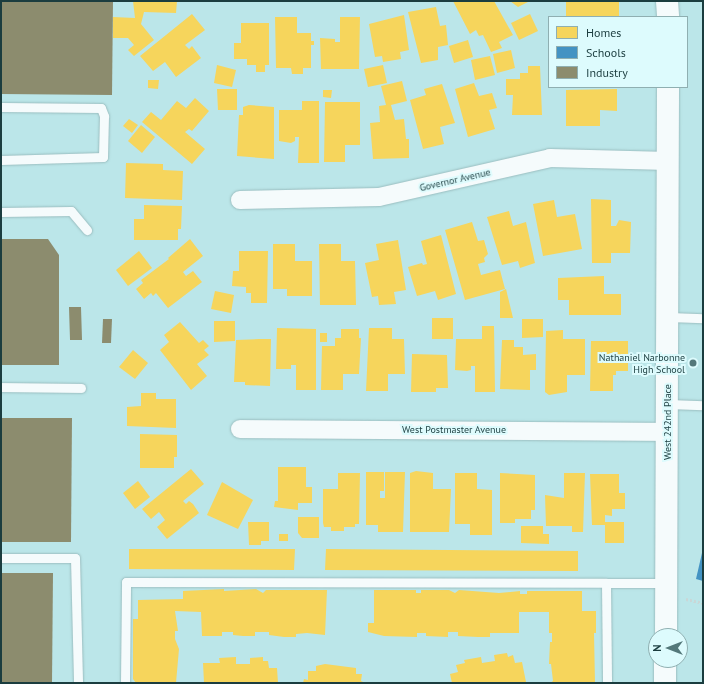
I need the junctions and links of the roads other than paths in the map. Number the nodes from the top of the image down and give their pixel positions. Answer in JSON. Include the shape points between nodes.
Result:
{"nodes":[{"id":1,"x":667,"y":1,"type":"edge"},
{"id":2,"x":668,"y":16,"type":"edge"},
{"id":3,"x":668,"y":88,"type":"edge"},
{"id":4,"x":1,"y":108,"type":"edge"},
{"id":5,"x":1,"y":160,"type":"edge"},
{"id":6,"x":669,"y":161,"type":"junction"},
{"id":7,"x":240,"y":200,"type":"dead end"},
{"id":8,"x":1,"y":212,"type":"edge"},
{"id":9,"x":88,"y":230,"type":"dead end"},
{"id":10,"x":669,"y":318,"type":"junction"},
{"id":11,"x":703,"y":318,"type":"edge"},
{"id":12,"x":1,"y":387,"type":"edge"},
{"id":13,"x":81,"y":388,"type":"dead end"},
{"id":14,"x":668,"y":404,"type":"junction"},
{"id":15,"x":703,"y":405,"type":"edge"},
{"id":16,"x":240,"y":429,"type":"dead end"},
{"id":17,"x":668,"y":432,"type":"junction"},
{"id":18,"x":1,"y":558,"type":"edge"},
{"id":19,"x":606,"y":583,"type":"junction"},
{"id":20,"x":666,"y":583,"type":"junction"},
{"id":21,"x":666,"y":628,"type":"edge"},
{"id":22,"x":665,"y":668,"type":"edge"},
{"id":23,"x":78,"y":683,"type":"edge"},
{"id":24,"x":125,"y":683,"type":"edge"},
{"id":25,"x":607,"y":683,"type":"edge"},
{"id":26,"x":665,"y":683,"type":"edge"}],
"edges":[{"from":1,"to":2,"type":"street"},
{"from":3,"to":6,"type":"street","name":"West 242nd Place"},
{"from":4,"to":5,"type":"lane","via":[[101,108],[104,116],[103,157]]},
{"from":6,"to":7,"type":"street","name":"Governor Avenue","via":[[550,158],[379,197]]},
{"from":6,"to":10,"type":"street","name":"West 242nd Place"},
{"from":8,"to":9,"type":"lane","via":[[71,212]]},
{"from":10,"to":11,"type":"lane"},
{"from":10,"to":14,"type":"street","name":"West 242nd Place"},
{"from":12,"to":13,"type":"lane"},
{"from":14,"to":15,"type":"lane"},
{"from":14,"to":17,"type":"street","name":"West 242nd Place"},
{"from":16,"to":17,"type":"street","name":"West Postmaster Avenue"},
{"from":17,"to":20,"type":"street","name":"West 242nd Place"},
{"from":18,"to":23,"type":"lane","via":[[75,558]]},
{"from":19,"to":20,"type":"lane"},
{"from":19,"to":24,"type":"lane","via":[[126,582]]},
{"from":19,"to":25,"type":"lane"},
{"from":20,"to":21,"type":"street","name":"West 242nd Place"},
{"from":22,"to":26,"type":"street"}]}
